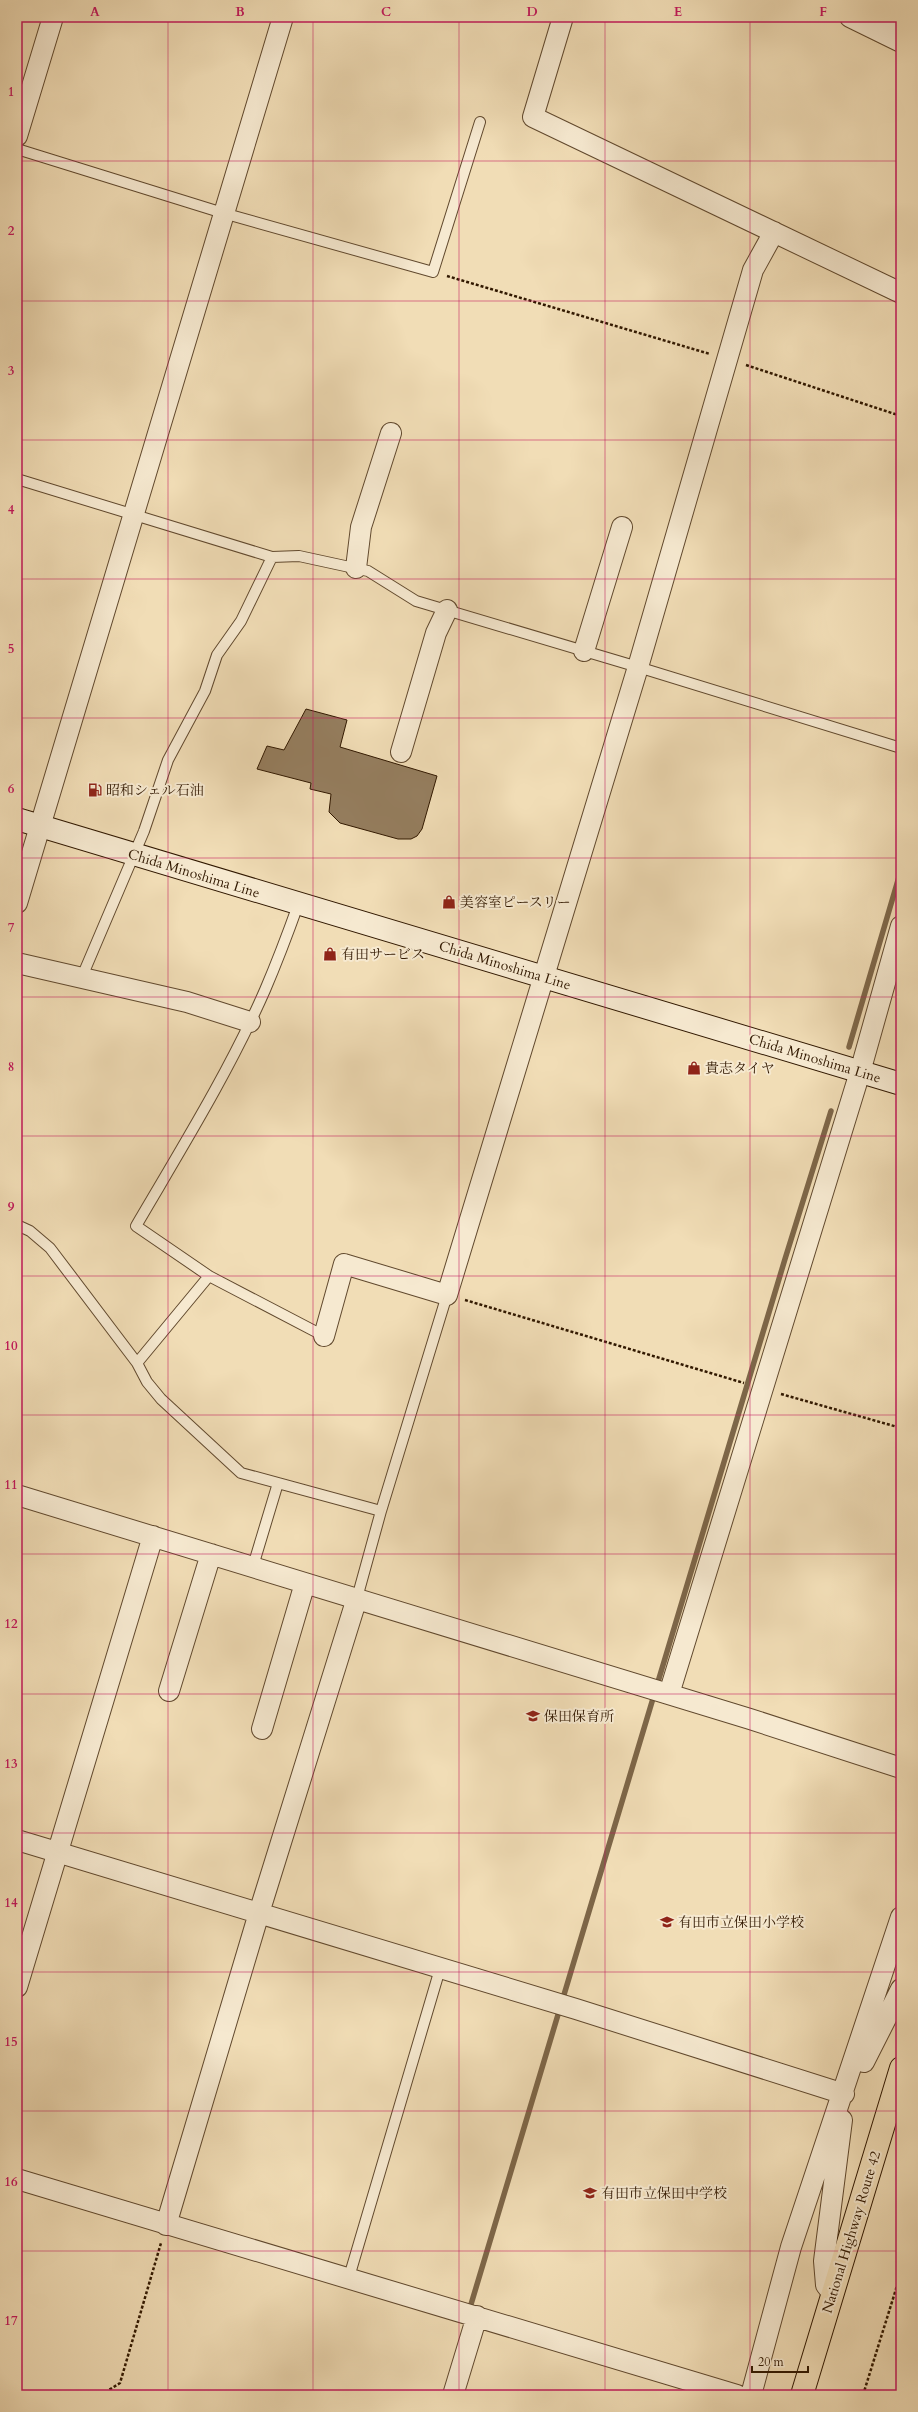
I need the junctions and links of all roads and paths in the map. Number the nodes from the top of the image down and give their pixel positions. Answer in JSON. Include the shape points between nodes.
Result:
{"nodes":[{"id":1,"x":53,"y":17,"type":"edge"},
{"id":2,"x":282,"y":17,"type":"edge"},
{"id":3,"x":563,"y":17,"type":"edge"},
{"id":4,"x":850,"y":17,"type":"edge"},
{"id":5,"x":894,"y":31,"type":"edge"},
{"id":6,"x":480,"y":122,"type":"dead end"},
{"id":7,"x":17,"y":136,"type":"edge"},
{"id":8,"x":17,"y":149,"type":"edge"},
{"id":9,"x":223,"y":213,"type":"junction"},
{"id":10,"x":774,"y":232,"type":"junction"},
{"id":11,"x":433,"y":272,"type":"junction"},
{"id":12,"x":901,"y":293,"type":"edge"},
{"id":13,"x":728,"y":359,"type":"junction"},
{"id":14,"x":901,"y":416,"type":"edge"},
{"id":15,"x":391,"y":433,"type":"dead end"},
{"id":16,"x":17,"y":479,"type":"edge"},
{"id":17,"x":132,"y":514,"type":"junction"},
{"id":18,"x":622,"y":527,"type":"dead end"},
{"id":19,"x":272,"y":557,"type":"junction"},
{"id":20,"x":356,"y":568,"type":"junction"},
{"id":21,"x":447,"y":610,"type":"junction"},
{"id":22,"x":584,"y":651,"type":"junction"},
{"id":23,"x":638,"y":666,"type":"junction"},
{"id":24,"x":901,"y":748,"type":"edge"},
{"id":25,"x":401,"y":752,"type":"dead end"},
{"id":26,"x":17,"y":819,"type":"edge"},
{"id":27,"x":41,"y":826,"type":"junction"},
{"id":28,"x":133,"y":854,"type":"junction"},
{"id":29,"x":17,"y":903,"type":"edge"},
{"id":30,"x":298,"y":905,"type":"junction"},
{"id":31,"x":901,"y":926,"type":"edge"},
{"id":32,"x":17,"y":963,"type":"edge"},
{"id":33,"x":543,"y":976,"type":"junction"},
{"id":34,"x":81,"y":979,"type":"junction"},
{"id":35,"x":250,"y":1022,"type":"junction"},
{"id":36,"x":860,"y":1072,"type":"junction"},
{"id":37,"x":901,"y":1084,"type":"edge"},
{"id":38,"x":17,"y":1225,"type":"edge"},
{"id":39,"x":209,"y":1276,"type":"junction"},
{"id":40,"x":447,"y":1295,"type":"junction"},
{"id":41,"x":324,"y":1336,"type":"joint"},
{"id":42,"x":137,"y":1363,"type":"junction"},
{"id":43,"x":763,"y":1389,"type":"junction"},
{"id":44,"x":901,"y":1428,"type":"edge"},
{"id":45,"x":278,"y":1483,"type":"junction"},
{"id":46,"x":17,"y":1495,"type":"edge"},
{"id":47,"x":381,"y":1511,"type":"junction"},
{"id":48,"x":153,"y":1536,"type":"junction"},
{"id":49,"x":211,"y":1554,"type":"junction"},
{"id":50,"x":253,"y":1566,"type":"junction"},
{"id":51,"x":306,"y":1583,"type":"junction"},
{"id":52,"x":357,"y":1598,"type":"junction"},
{"id":53,"x":169,"y":1691,"type":"dead end"},
{"id":54,"x":669,"y":1694,"type":"junction"},
{"id":55,"x":262,"y":1729,"type":"dead end"},
{"id":56,"x":901,"y":1768,"type":"edge"},
{"id":57,"x":17,"y":1840,"type":"edge"},
{"id":58,"x":59,"y":1853,"type":"junction"},
{"id":59,"x":259,"y":1913,"type":"junction"},
{"id":60,"x":901,"y":1917,"type":"edge"},
{"id":61,"x":440,"y":1969,"type":"junction"},
{"id":62,"x":17,"y":1987,"type":"edge"},
{"id":63,"x":901,"y":1989,"type":"edge"},
{"id":64,"x":901,"y":2068,"type":"edge"},
{"id":65,"x":844,"y":2094,"type":"junction"},
{"id":66,"x":17,"y":2179,"type":"edge"},
{"id":67,"x":166,"y":2225,"type":"junction"},
{"id":68,"x":901,"y":2273,"type":"edge"},
{"id":69,"x":349,"y":2277,"type":"junction"},
{"id":70,"x":833,"y":2294,"type":"junction"},
{"id":71,"x":477,"y":2316,"type":"junction"},
{"id":72,"x":101,"y":2395,"type":"edge"},
{"id":73,"x":453,"y":2395,"type":"edge"},
{"id":74,"x":737,"y":2395,"type":"edge"},
{"id":75,"x":751,"y":2395,"type":"edge"},
{"id":76,"x":802,"y":2395,"type":"edge"},
{"id":77,"x":863,"y":2395,"type":"edge"}],
"edges":[{"from":1,"to":7,"type":"street"},
{"from":2,"to":9,"type":"street"},
{"from":3,"to":10,"type":"street","via":[[533,117]]},
{"from":4,"to":5,"type":"street"},
{"from":6,"to":11,"type":"lane"},
{"from":8,"to":9,"type":"lane"},
{"from":9,"to":11,"type":"lane"},
{"from":9,"to":17,"type":"street"},
{"from":10,"to":12,"type":"street"},
{"from":10,"to":13,"type":"street","via":[[753,270]]},
{"from":11,"to":13,"type":"path"},
{"from":13,"to":14,"type":"path"},
{"from":13,"to":23,"type":"street"},
{"from":15,"to":20,"type":"street","via":[[365,509]]},
{"from":16,"to":17,"type":"lane"},
{"from":17,"to":19,"type":"lane"},
{"from":17,"to":27,"type":"street"},
{"from":18,"to":22,"type":"street"},
{"from":19,"to":20,"type":"lane","via":[[298,556]]},
{"from":19,"to":28,"type":"lane","via":[[240,621],[217,655],[205,691],[168,760],[144,831]]},
{"from":20,"to":21,"type":"lane","via":[[368,571],[416,601]]},
{"from":21,"to":22,"type":"lane"},
{"from":21,"to":25,"type":"street","via":[[436,633]]},
{"from":22,"to":23,"type":"lane"},
{"from":23,"to":24,"type":"lane"},
{"from":23,"to":33,"type":"street"},
{"from":26,"to":27,"type":"main road","name":"Chida Minoshima Line"},
{"from":27,"to":28,"type":"main road","name":"Chida Minoshima Line"},
{"from":27,"to":29,"type":"street"},
{"from":28,"to":30,"type":"main road","name":"Chida Minoshima Line"},
{"from":28,"to":34,"type":"lane"},
{"from":30,"to":33,"type":"main road","name":"Chida Minoshima Line"},
{"from":30,"to":35,"type":"lane"},
{"from":31,"to":36,"type":"street"},
{"from":32,"to":34,"type":"street"},
{"from":33,"to":36,"type":"main road","name":"Chida Minoshima Line"},
{"from":33,"to":40,"type":"street"},
{"from":34,"to":35,"type":"street","via":[[187,1002]]},
{"from":35,"to":39,"type":"lane","via":[[202,1114],[136,1226]]},
{"from":36,"to":37,"type":"main road","name":"Chida Minoshima Line"},
{"from":36,"to":43,"type":"street"},
{"from":38,"to":42,"type":"lane","via":[[30,1231],[50,1248]]},
{"from":39,"to":41,"type":"lane"},
{"from":39,"to":42,"type":"lane"},
{"from":40,"to":41,"type":"street","via":[[344,1264]]},
{"from":40,"to":43,"type":"path"},
{"from":40,"to":47,"type":"lane"},
{"from":42,"to":45,"type":"lane","via":[[147,1382],[161,1399],[234,1468],[253,1478]]},
{"from":43,"to":44,"type":"path"},
{"from":43,"to":54,"type":"street"},
{"from":45,"to":47,"type":"lane"},
{"from":45,"to":50,"type":"lane"},
{"from":46,"to":48,"type":"street"},
{"from":47,"to":52,"type":"lane"},
{"from":48,"to":49,"type":"street"},
{"from":48,"to":58,"type":"street"},
{"from":49,"to":50,"type":"street"},
{"from":49,"to":53,"type":"street"},
{"from":50,"to":51,"type":"street"},
{"from":51,"to":52,"type":"street"},
{"from":51,"to":55,"type":"street"},
{"from":52,"to":54,"type":"street"},
{"from":52,"to":59,"type":"street"},
{"from":54,"to":56,"type":"street"},
{"from":57,"to":58,"type":"street"},
{"from":58,"to":59,"type":"street"},
{"from":58,"to":62,"type":"street"},
{"from":59,"to":61,"type":"street"},
{"from":59,"to":67,"type":"street"},
{"from":60,"to":65,"type":"street"},
{"from":61,"to":65,"type":"street"},
{"from":61,"to":69,"type":"lane"},
{"from":63,"to":65,"type":"street","via":[[868,2056]]},
{"from":64,"to":70,"type":"highway","name":"National Highway Route 42"},
{"from":65,"to":70,"type":"street","via":[[824,2261],[826,2285]]},
{"from":65,"to":75,"type":"street","via":[[818,2164],[792,2247]]},
{"from":66,"to":67,"type":"street"},
{"from":67,"to":69,"type":"street"},
{"from":67,"to":72,"type":"path","via":[[120,2383]]},
{"from":68,"to":77,"type":"path"},
{"from":69,"to":71,"type":"street"},
{"from":70,"to":76,"type":"highway","name":"National Highway Route 42"},
{"from":71,"to":73,"type":"street"},
{"from":71,"to":74,"type":"street"}]}
